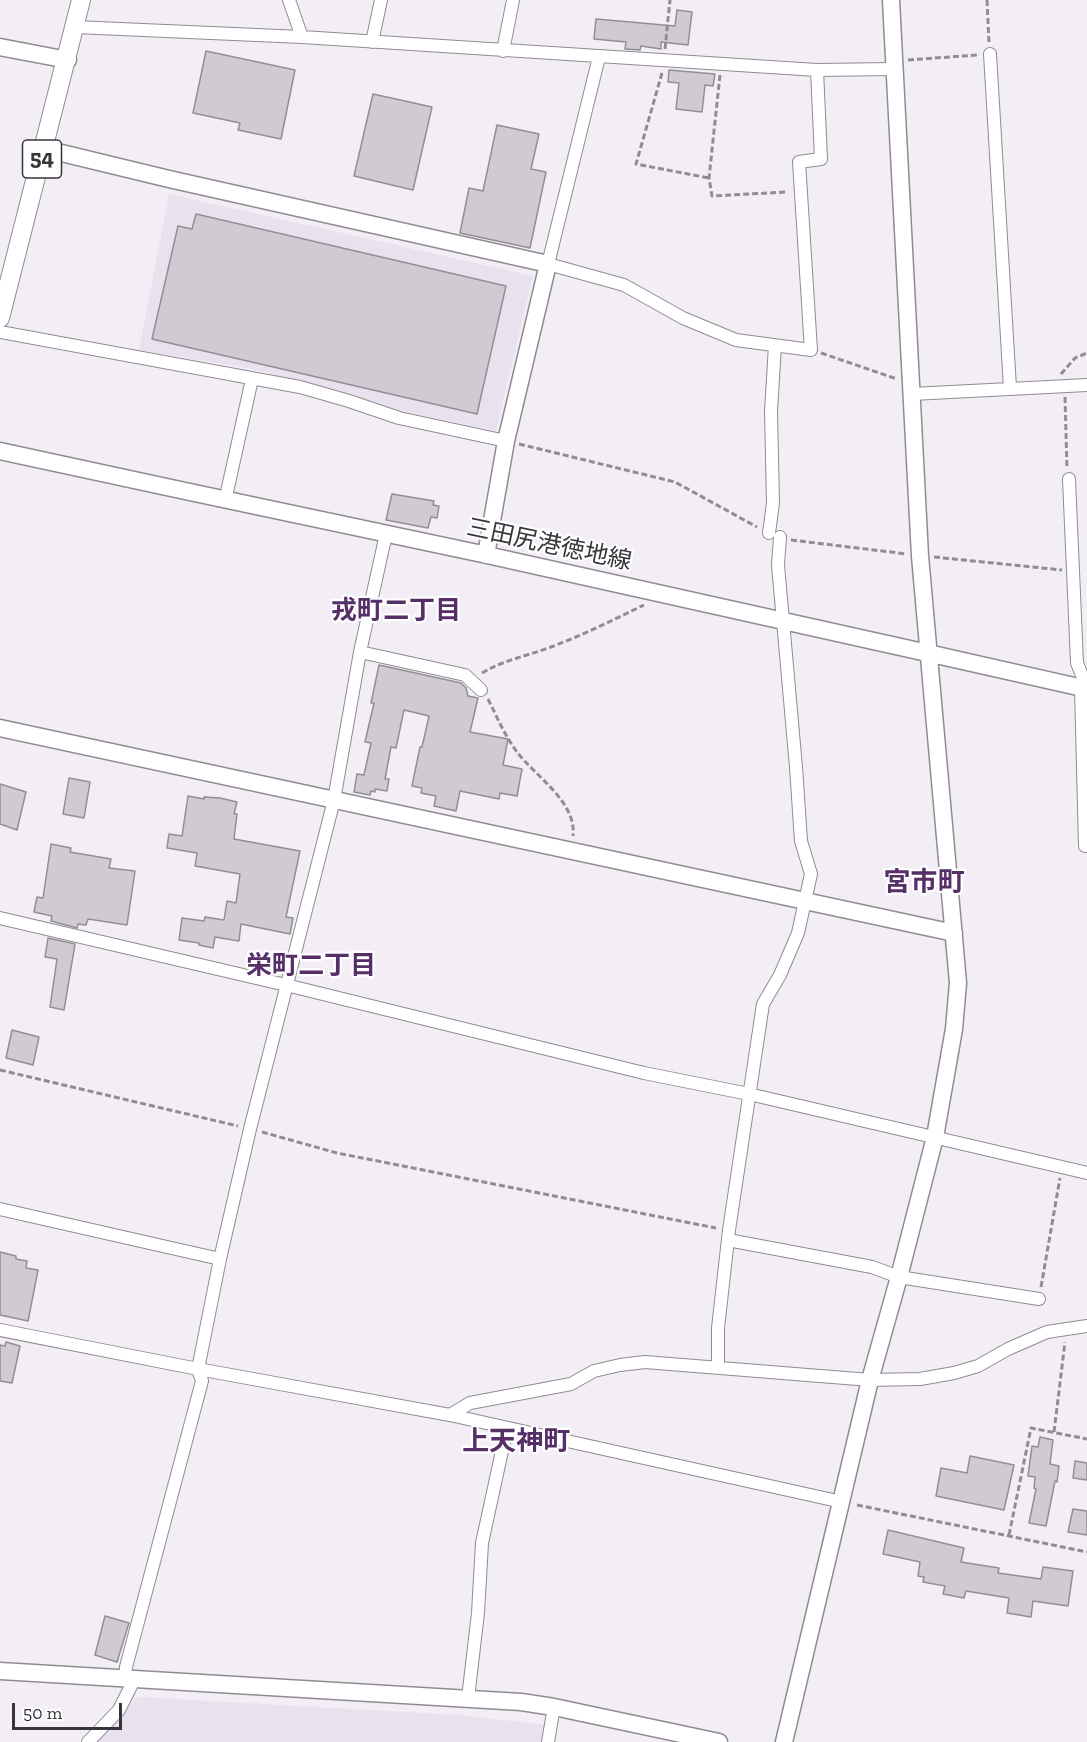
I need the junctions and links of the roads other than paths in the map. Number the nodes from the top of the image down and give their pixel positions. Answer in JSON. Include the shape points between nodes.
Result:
{"nodes":[{"id":1,"x":81,"y":0,"type":"edge"},
{"id":2,"x":289,"y":0,"type":"edge"},
{"id":3,"x":381,"y":0,"type":"edge"},
{"id":4,"x":513,"y":0,"type":"edge"},
{"id":5,"x":891,"y":0,"type":"edge"},
{"id":6,"x":75,"y":27,"type":"junction"},
{"id":7,"x":302,"y":37,"type":"junction"},
{"id":8,"x":372,"y":42,"type":"junction"},
{"id":9,"x":0,"y":47,"type":"edge"},
{"id":10,"x":503,"y":51,"type":"junction"},
{"id":11,"x":990,"y":54,"type":"road end"},
{"id":12,"x":599,"y":57,"type":"junction"},
{"id":13,"x":68,"y":60,"type":"junction"},
{"id":14,"x":894,"y":65,"type":"junction"},
{"id":15,"x":817,"y":70,"type":"junction"},
{"id":16,"x":45,"y":149,"type":"junction"},
{"id":17,"x":548,"y":264,"type":"junction"},
{"id":18,"x":0,"y":318,"type":"edge"},
{"id":19,"x":0,"y":332,"type":"edge"},
{"id":20,"x":775,"y":345,"type":"junction"},
{"id":21,"x":252,"y":379,"type":"junction"},
{"id":22,"x":1087,"y":385,"type":"edge"},
{"id":23,"x":912,"y":387,"type":"junction"},
{"id":24,"x":1010,"y":388,"type":"junction"},
{"id":25,"x":506,"y":441,"type":"junction"},
{"id":26,"x":0,"y":451,"type":"edge"},
{"id":27,"x":1069,"y":479,"type":"road end"},
{"id":28,"x":225,"y":501,"type":"junction"},
{"id":29,"x":386,"y":534,"type":"junction"},
{"id":30,"x":486,"y":555,"type":"junction"},
{"id":31,"x":783,"y":621,"type":"junction"},
{"id":32,"x":360,"y":652,"type":"junction"},
{"id":33,"x":928,"y":652,"type":"junction"},
{"id":34,"x":1085,"y":688,"type":"edge"},
{"id":35,"x":481,"y":690,"type":"road end"},
{"id":36,"x":0,"y":728,"type":"edge"},
{"id":37,"x":334,"y":800,"type":"junction"},
{"id":38,"x":1085,"y":846,"type":"dead end"},
{"id":39,"x":804,"y":902,"type":"junction"},
{"id":40,"x":0,"y":918,"type":"edge"},
{"id":41,"x":954,"y":933,"type":"junction"},
{"id":42,"x":286,"y":985,"type":"junction"},
{"id":43,"x":749,"y":1094,"type":"junction"},
{"id":44,"x":935,"y":1137,"type":"junction"},
{"id":45,"x":1087,"y":1173,"type":"edge"},
{"id":46,"x":0,"y":1209,"type":"edge"},
{"id":47,"x":728,"y":1235,"type":"junction"},
{"id":48,"x":220,"y":1259,"type":"junction"},
{"id":49,"x":899,"y":1277,"type":"junction"},
{"id":50,"x":1039,"y":1299,"type":"road end"},
{"id":51,"x":1087,"y":1326,"type":"edge"},
{"id":52,"x":0,"y":1330,"type":"edge"},
{"id":53,"x":718,"y":1367,"type":"junction"},
{"id":54,"x":198,"y":1369,"type":"junction"},
{"id":55,"x":870,"y":1380,"type":"junction"},
{"id":56,"x":450,"y":1415,"type":"junction"},
{"id":57,"x":507,"y":1428,"type":"junction"},
{"id":58,"x":842,"y":1502,"type":"junction"},
{"id":59,"x":0,"y":1671,"type":"edge"},
{"id":60,"x":130,"y":1679,"type":"junction"},
{"id":61,"x":468,"y":1698,"type":"junction"},
{"id":62,"x":554,"y":1707,"type":"junction"},
{"id":63,"x":88,"y":1742,"type":"edge"},
{"id":64,"x":548,"y":1742,"type":"edge"},
{"id":65,"x":719,"y":1742,"type":"edge"},
{"id":66,"x":784,"y":1742,"type":"edge"}],
"edges":[{"from":1,"to":6,"type":"main road","number":"54"},
{"from":2,"to":7,"type":"street"},
{"from":3,"to":8,"type":"street"},
{"from":4,"to":10,"type":"street"},
{"from":5,"to":14,"type":"street"},
{"from":6,"to":7,"type":"street"},
{"from":6,"to":13,"type":"main road","number":"54"},
{"from":7,"to":8,"type":"street"},
{"from":8,"to":10,"type":"street"},
{"from":9,"to":13,"type":"street"},
{"from":10,"to":12,"type":"street"},
{"from":11,"to":24,"type":"street"},
{"from":12,"to":15,"type":"street"},
{"from":12,"to":17,"type":"street"},
{"from":13,"to":16,"type":"main road","number":"54"},
{"from":14,"to":15,"type":"street"},
{"from":14,"to":23,"type":"street"},
{"from":15,"to":20,"type":"street","via":[[821,159],[800,162],[811,350]]},
{"from":16,"to":17,"type":"street"},
{"from":16,"to":18,"type":"main road","number":"54"},
{"from":17,"to":20,"type":"street","via":[[624,285],[683,318],[736,340]]},
{"from":17,"to":25,"type":"street"},
{"from":19,"to":21,"type":"street"},
{"from":20,"to":31,"type":"street","via":[[771,421],[773,503]]},
{"from":21,"to":25,"type":"street","via":[[300,387],[399,418]]},
{"from":21,"to":28,"type":"street"},
{"from":22,"to":24,"type":"street"},
{"from":23,"to":24,"type":"street"},
{"from":23,"to":33,"type":"street"},
{"from":25,"to":30,"type":"street"},
{"from":26,"to":28,"type":"street","name":"三田尻港徳地線"},
{"from":27,"to":34,"type":"street","via":[[1077,663]]},
{"from":28,"to":29,"type":"street","name":"三田尻港徳地線"},
{"from":29,"to":30,"type":"street","name":"三田尻港徳地線"},
{"from":29,"to":32,"type":"street"},
{"from":30,"to":31,"type":"street","name":"三田尻港徳地線"},
{"from":31,"to":33,"type":"street","name":"三田尻港徳地線"},
{"from":31,"to":39,"type":"street","via":[[801,841],[811,874]]},
{"from":32,"to":35,"type":"street","via":[[465,675]]},
{"from":32,"to":37,"type":"street"},
{"from":33,"to":34,"type":"street","name":"三田尻港徳地線"},
{"from":33,"to":41,"type":"street"},
{"from":34,"to":38,"type":"street"},
{"from":36,"to":37,"type":"street"},
{"from":37,"to":39,"type":"street"},
{"from":37,"to":42,"type":"street"},
{"from":39,"to":41,"type":"street"},
{"from":39,"to":43,"type":"street","via":[[798,933],[763,1004]]},
{"from":40,"to":42,"type":"street"},
{"from":41,"to":44,"type":"street","via":[[958,983],[954,1029]]},
{"from":42,"to":43,"type":"street"},
{"from":42,"to":48,"type":"street"},
{"from":43,"to":44,"type":"street"},
{"from":43,"to":47,"type":"street"},
{"from":44,"to":45,"type":"street"},
{"from":44,"to":49,"type":"street"},
{"from":46,"to":48,"type":"street"},
{"from":47,"to":49,"type":"street","via":[[872,1267]]},
{"from":47,"to":53,"type":"street"},
{"from":48,"to":54,"type":"street"},
{"from":49,"to":50,"type":"street"},
{"from":49,"to":55,"type":"street"},
{"from":51,"to":55,"type":"street","via":[[1047,1332],[978,1366],[954,1373],[920,1379]]},
{"from":52,"to":54,"type":"street"},
{"from":53,"to":55,"type":"street"},
{"from":53,"to":56,"type":"street","via":[[645,1362],[620,1365],[594,1371],[571,1384],[471,1403]]},
{"from":54,"to":56,"type":"street"},
{"from":54,"to":60,"type":"street","via":[[202,1381],[126,1667]]},
{"from":55,"to":58,"type":"street"},
{"from":56,"to":57,"type":"street"},
{"from":57,"to":58,"type":"street"},
{"from":57,"to":61,"type":"street","via":[[482,1543]]},
{"from":58,"to":66,"type":"street"},
{"from":59,"to":60,"type":"street"},
{"from":60,"to":61,"type":"street"},
{"from":60,"to":63,"type":"street","via":[[119,1710]]},
{"from":61,"to":62,"type":"street"},
{"from":62,"to":64,"type":"street"},
{"from":62,"to":65,"type":"street"}]}
